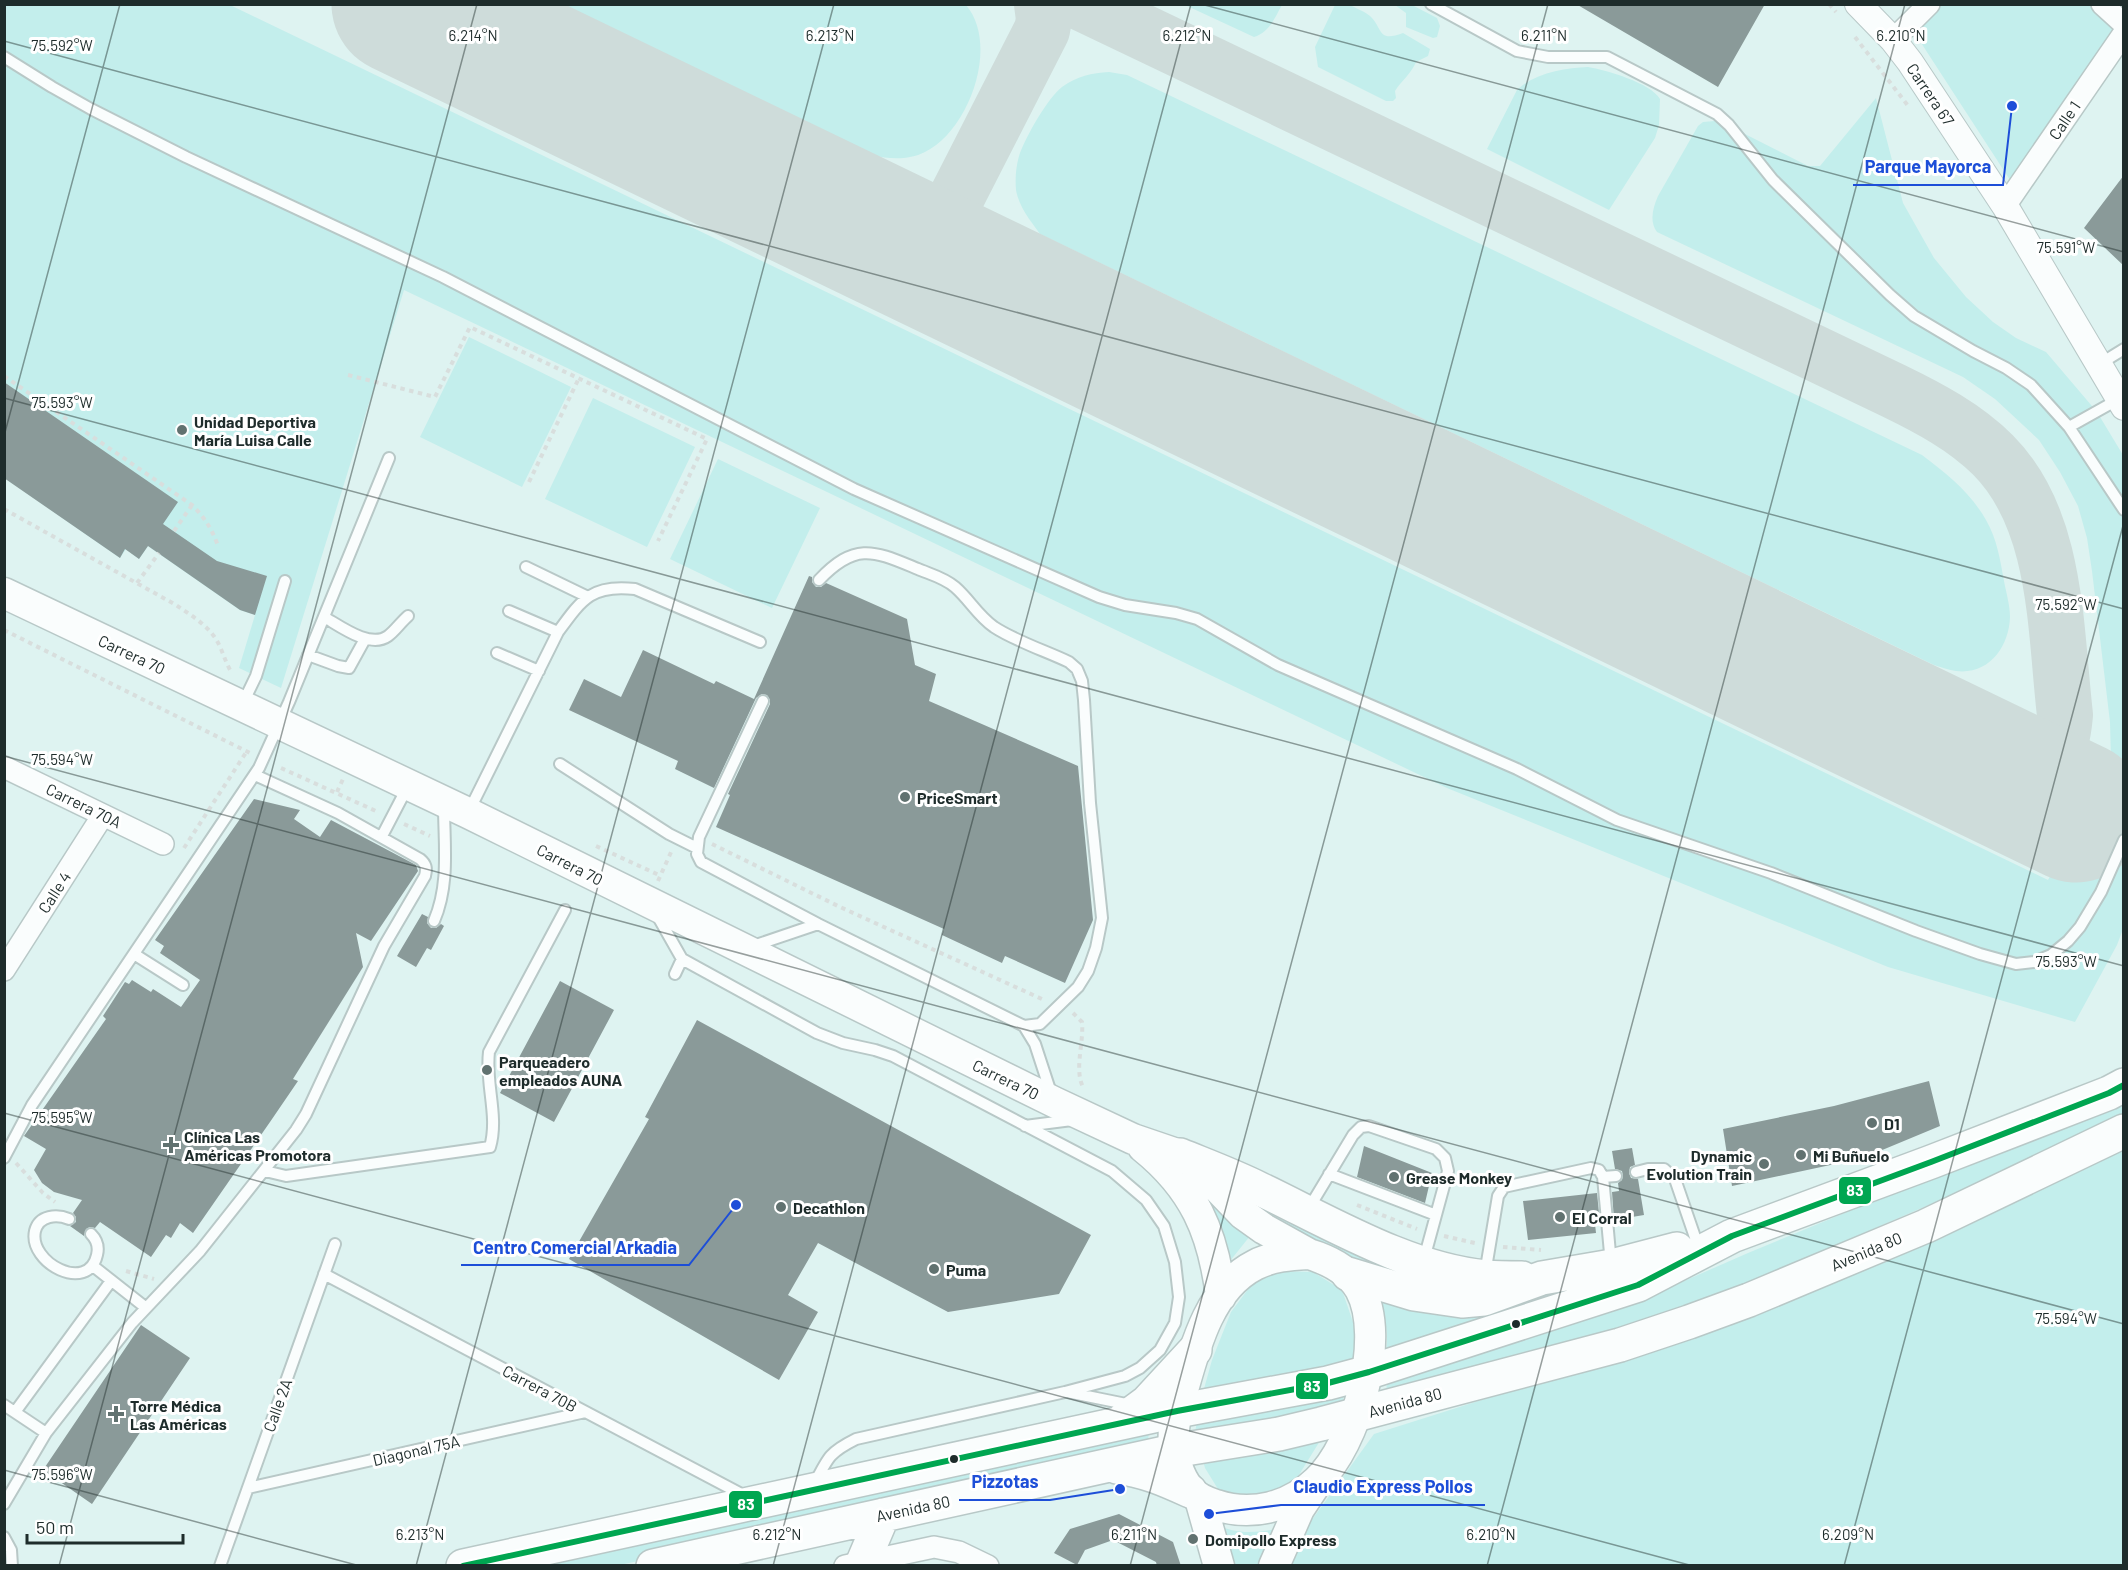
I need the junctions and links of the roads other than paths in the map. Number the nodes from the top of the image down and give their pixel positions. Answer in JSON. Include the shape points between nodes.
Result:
{"nodes":[{"id":1,"x":1431,"y":4,"type":"edge"},
{"id":2,"x":1858,"y":4,"type":"edge"},
{"id":3,"x":1929,"y":4,"type":"edge"},
{"id":4,"x":2102,"y":4,"type":"edge"},
{"id":5,"x":2124,"y":24,"type":"edge"},
{"id":6,"x":2124,"y":33,"type":"edge"},
{"id":7,"x":1893,"y":40,"type":"junction"},
{"id":8,"x":4,"y":57,"type":"edge"},
{"id":9,"x":2005,"y":206,"type":"junction"},
{"id":10,"x":2124,"y":349,"type":"edge"},
{"id":11,"x":2098,"y":365,"type":"junction"},
{"id":12,"x":2121,"y":403,"type":"edge"},
{"id":13,"x":2069,"y":427,"type":"junction"},
{"id":14,"x":389,"y":458,"type":"dead end"},
{"id":15,"x":2124,"y":510,"type":"edge"},
{"id":16,"x":526,"y":567,"type":"dead end"},
{"id":17,"x":819,"y":580,"type":"dead end"},
{"id":18,"x":285,"y":581,"type":"dead end"},
{"id":19,"x":4,"y":593,"type":"edge"},
{"id":20,"x":588,"y":597,"type":"junction"},
{"id":21,"x":509,"y":611,"type":"dead end"},
{"id":22,"x":408,"y":616,"type":"dead end"},
{"id":23,"x":324,"y":617,"type":"junction"},
{"id":24,"x":558,"y":632,"type":"junction"},
{"id":25,"x":365,"y":639,"type":"junction"},
{"id":26,"x":760,"y":642,"type":"dead end"},
{"id":27,"x":497,"y":653,"type":"dead end"},
{"id":28,"x":308,"y":656,"type":"junction"},
{"id":29,"x":538,"y":670,"type":"junction"},
{"id":30,"x":247,"y":695,"type":"junction"},
{"id":31,"x":763,"y":701,"type":"dead end"},
{"id":32,"x":279,"y":724,"type":"junction"},
{"id":33,"x":560,"y":764,"type":"dead end"},
{"id":34,"x":4,"y":767,"type":"edge"},
{"id":35,"x":255,"y":775,"type":"junction"},
{"id":36,"x":408,"y":785,"type":"junction"},
{"id":37,"x":456,"y":808,"type":"junction"},
{"id":38,"x":104,"y":815,"type":"junction"},
{"id":39,"x":382,"y":836,"type":"junction"},
{"id":40,"x":2124,"y":840,"type":"edge"},
{"id":41,"x":698,"y":843,"type":"junction"},
{"id":42,"x":163,"y":844,"type":"dead end"},
{"id":43,"x":652,"y":896,"type":"junction"},
{"id":44,"x":565,"y":910,"type":"dead end"},
{"id":45,"x":434,"y":921,"type":"dead end"},
{"id":46,"x":818,"y":924,"type":"junction"},
{"id":47,"x":742,"y":949,"type":"junction"},
{"id":48,"x":134,"y":954,"type":"junction"},
{"id":49,"x":682,"y":959,"type":"junction"},
{"id":50,"x":4,"y":970,"type":"edge"},
{"id":51,"x":675,"y":974,"type":"dead end"},
{"id":52,"x":183,"y":985,"type":"dead end"},
{"id":53,"x":1024,"y":1026,"type":"junction"},
{"id":54,"x":2124,"y":1085,"type":"edge"},
{"id":55,"x":1054,"y":1102,"type":"junction"},
{"id":56,"x":1087,"y":1118,"type":"junction"},
{"id":57,"x":1025,"y":1126,"type":"junction"},
{"id":58,"x":2124,"y":1131,"type":"edge"},
{"id":59,"x":1133,"y":1139,"type":"junction"},
{"id":60,"x":1180,"y":1155,"type":"junction"},
{"id":61,"x":5,"y":1157,"type":"edge"},
{"id":62,"x":265,"y":1171,"type":"junction"},
{"id":63,"x":1636,"y":1172,"type":"dead end"},
{"id":64,"x":1329,"y":1174,"type":"junction"},
{"id":65,"x":1616,"y":1176,"type":"dead end"},
{"id":66,"x":1603,"y":1177,"type":"junction"},
{"id":67,"x":1307,"y":1212,"type":"junction"},
{"id":68,"x":1436,"y":1215,"type":"junction"},
{"id":69,"x":69,"y":1219,"type":"dead end"},
{"id":70,"x":91,"y":1234,"type":"dead end"},
{"id":71,"x":1732,"y":1236,"type":"junction"},
{"id":72,"x":335,"y":1244,"type":"dead end"},
{"id":73,"x":1697,"y":1244,"type":"junction"},
{"id":74,"x":1309,"y":1254,"type":"junction"},
{"id":75,"x":1423,"y":1262,"type":"junction"},
{"id":76,"x":93,"y":1266,"type":"junction"},
{"id":77,"x":1612,"y":1266,"type":"junction"},
{"id":78,"x":324,"y":1274,"type":"junction"},
{"id":79,"x":1348,"y":1274,"type":"junction"},
{"id":80,"x":1485,"y":1277,"type":"junction"},
{"id":81,"x":1542,"y":1278,"type":"junction"},
{"id":82,"x":111,"y":1281,"type":"junction"},
{"id":83,"x":1221,"y":1296,"type":"junction"},
{"id":84,"x":145,"y":1306,"type":"junction"},
{"id":85,"x":1196,"y":1350,"type":"junction"},
{"id":86,"x":1368,"y":1372,"type":"junction"},
{"id":87,"x":1065,"y":1392,"type":"junction"},
{"id":88,"x":4,"y":1405,"type":"edge"},
{"id":89,"x":1177,"y":1411,"type":"junction"},
{"id":90,"x":15,"y":1412,"type":"junction"},
{"id":91,"x":585,"y":1412,"type":"junction"},
{"id":92,"x":1129,"y":1415,"type":"junction"},
{"id":93,"x":1355,"y":1416,"type":"junction"},
{"id":94,"x":46,"y":1433,"type":"junction"},
{"id":95,"x":1173,"y":1451,"type":"junction"},
{"id":96,"x":1106,"y":1466,"type":"junction"},
{"id":97,"x":1318,"y":1480,"type":"junction"},
{"id":98,"x":248,"y":1488,"type":"junction"},
{"id":99,"x":813,"y":1489,"type":"junction"},
{"id":100,"x":1195,"y":1495,"type":"junction"},
{"id":101,"x":756,"y":1502,"type":"junction"},
{"id":102,"x":4,"y":1504,"type":"edge"},
{"id":103,"x":883,"y":1515,"type":"junction"},
{"id":104,"x":4,"y":1538,"type":"edge"},
{"id":105,"x":854,"y":1564,"type":"edge"},
{"id":106,"x":12,"y":1566,"type":"edge"},
{"id":107,"x":220,"y":1566,"type":"edge"},
{"id":108,"x":463,"y":1566,"type":"edge"},
{"id":109,"x":652,"y":1566,"type":"edge"},
{"id":110,"x":988,"y":1566,"type":"edge"},
{"id":111,"x":1219,"y":1566,"type":"edge"},
{"id":112,"x":1274,"y":1566,"type":"edge"}],
"edges":[{"from":1,"to":13,"type":"lane","via":[[1517,51],[1548,57],[1607,57],[1717,114],[1773,180],[1890,295],[1914,316],[2022,377]]},
{"from":2,"to":7,"type":"street","name":"Carrera 67"},
{"from":3,"to":7,"type":"street"},
{"from":4,"to":5,"type":"street"},
{"from":6,"to":9,"type":"street","name":"Calle 1"},
{"from":7,"to":9,"type":"street","name":"Carrera 67"},
{"from":8,"to":40,"type":"lane","via":[[91,109],[443,277],[854,489],[1098,597],[1197,619],[1278,665],[1517,769],[1617,820],[1772,873],[1916,931],[2016,964],[2051,955],[2080,927]]},
{"from":9,"to":11,"type":"street","name":"Carrera 67"},
{"from":10,"to":11,"type":"lane"},
{"from":11,"to":12,"type":"street","name":"Carrera 67"},
{"from":12,"to":13,"type":"lane"},
{"from":13,"to":15,"type":"lane"},
{"from":14,"to":23,"type":"lane"},
{"from":16,"to":20,"type":"lane"},
{"from":17,"to":53,"type":"lane","via":[[839,562],[860,553],[880,554],[944,580],[996,628],[1077,669],[1084,699],[1102,918],[1088,970],[1078,987],[1040,1024]]},
{"from":18,"to":30,"type":"lane"},
{"from":19,"to":30,"type":"main road","name":"Carrera 70"},
{"from":20,"to":24,"type":"lane"},
{"from":20,"to":26,"type":"lane","via":[[614,586],[635,589]]},
{"from":21,"to":24,"type":"lane"},
{"from":22,"to":25,"type":"lane","via":[[387,637]]},
{"from":23,"to":25,"type":"lane"},
{"from":23,"to":28,"type":"lane"},
{"from":24,"to":29,"type":"lane"},
{"from":25,"to":28,"type":"lane","via":[[349,668]]},
{"from":27,"to":29,"type":"lane"},
{"from":28,"to":32,"type":"lane"},
{"from":29,"to":37,"type":"lane"},
{"from":30,"to":32,"type":"main road","name":"Carrera 70"},
{"from":31,"to":41,"type":"lane"},
{"from":32,"to":35,"type":"lane"},
{"from":32,"to":36,"type":"main road","name":"Carrera 70"},
{"from":33,"to":41,"type":"lane","via":[[678,838]]},
{"from":34,"to":38,"type":"street","name":"Carrera 70A"},
{"from":35,"to":39,"type":"lane"},
{"from":35,"to":48,"type":"lane"},
{"from":36,"to":37,"type":"main road","name":"Carrera 70"},
{"from":36,"to":39,"type":"lane"},
{"from":37,"to":43,"type":"main road","name":"Carrera 70"},
{"from":37,"to":45,"type":"lane","via":[[444,843],[444,895]]},
{"from":38,"to":42,"type":"street","name":"Carrera 70A"},
{"from":38,"to":50,"type":"street","name":"Calle 4"},
{"from":39,"to":62,"type":"lane","via":[[425,863],[425,876],[384,946],[306,1114]]},
{"from":41,"to":46,"type":"lane","via":[[701,862]]},
{"from":43,"to":47,"type":"main road","name":"Carrera 70"},
{"from":43,"to":49,"type":"lane"},
{"from":44,"to":62,"type":"lane","via":[[489,1052],[487,1066],[495,1131],[490,1147],[286,1176]]},
{"from":46,"to":47,"type":"lane"},
{"from":46,"to":53,"type":"lane"},
{"from":47,"to":55,"type":"main road","name":"Carrera 70"},
{"from":48,"to":52,"type":"lane"},
{"from":48,"to":61,"type":"lane","via":[[32,1105]]},
{"from":49,"to":51,"type":"lane"},
{"from":49,"to":57,"type":"lane","via":[[816,1033],[892,1056]]},
{"from":53,"to":55,"type":"lane","via":[[1035,1044]]},
{"from":54,"to":71,"type":"main road"},
{"from":55,"to":56,"type":"main road","name":"Carrera 70"},
{"from":56,"to":57,"type":"lane"},
{"from":56,"to":59,"type":"main road","name":"Carrera 70"},
{"from":57,"to":87,"type":"lane","via":[[1112,1172],[1146,1200],[1164,1226],[1175,1262],[1179,1297],[1175,1323],[1160,1350],[1125,1376]]},
{"from":58,"to":93,"type":"main road","name":"Avenida 80","via":[[1926,1226],[1719,1311],[1620,1345]]},
{"from":59,"to":60,"type":"main road","name":"Carrera 70"},
{"from":59,"to":83,"type":"main road","name":"Carrera 70","via":[[1165,1165],[1189,1195],[1210,1240]]},
{"from":60,"to":67,"type":"main road"},
{"from":60,"to":74,"type":"main road","name":"Carrera 70","via":[[1203,1171],[1243,1214]]},
{"from":62,"to":84,"type":"lane","via":[[200,1251]]},
{"from":63,"to":73,"type":"lane","via":[[1664,1169],[1675,1179]]},
{"from":64,"to":67,"type":"lane"},
{"from":64,"to":68,"type":"lane"},
{"from":64,"to":68,"type":"lane","via":[[1361,1127],[1369,1126],[1436,1149],[1445,1158],[1448,1171]]},
{"from":65,"to":66,"type":"lane"},
{"from":66,"to":77,"type":"lane"},
{"from":66,"to":80,"type":"lane","via":[[1599,1170],[1591,1168],[1504,1187],[1498,1196]]},
{"from":67,"to":75,"type":"main road","via":[[1394,1253]]},
{"from":68,"to":75,"type":"lane"},
{"from":69,"to":76,"type":"lane","via":[[56,1215],[40,1222],[35,1233],[36,1247],[61,1270],[76,1274]]},
{"from":70,"to":76,"type":"lane","via":[[98,1246]]},
{"from":71,"to":73,"type":"main road"},
{"from":71,"to":86,"type":"main road","via":[[1638,1285]]},
{"from":72,"to":78,"type":"lane","name":"Calle 2A"},
{"from":73,"to":77,"type":"main road"},
{"from":74,"to":79,"type":"main road","name":"Carrera 70","via":[[1328,1260]]},
{"from":74,"to":83,"type":"main road","via":[[1256,1265],[1240,1274]]},
{"from":75,"to":80,"type":"main road"},
{"from":76,"to":82,"type":"lane"},
{"from":77,"to":81,"type":"main road"},
{"from":78,"to":91,"type":"lane","name":"Carrera 70B"},
{"from":78,"to":98,"type":"lane","name":"Calle 2A"},
{"from":79,"to":81,"type":"main road","via":[[1414,1294],[1462,1301],[1484,1299]]},
{"from":79,"to":86,"type":"main road","via":[[1360,1289],[1367,1308]]},
{"from":80,"to":81,"type":"main road"},
{"from":82,"to":84,"type":"lane"},
{"from":82,"to":90,"type":"lane"},
{"from":83,"to":85,"type":"main road"},
{"from":84,"to":94,"type":"lane"},
{"from":85,"to":89,"type":"main road"},
{"from":85,"to":92,"type":"main road","via":[[1164,1386]]},
{"from":86,"to":89,"type":"main road","via":[[1281,1393]]},
{"from":86,"to":93,"type":"main road"},
{"from":87,"to":92,"type":"lane"},
{"from":87,"to":99,"type":"lane","via":[[856,1439],[836,1449],[826,1460]]},
{"from":88,"to":90,"type":"lane"},
{"from":89,"to":92,"type":"main road"},
{"from":89,"to":95,"type":"main road"},
{"from":90,"to":94,"type":"lane"},
{"from":91,"to":98,"type":"lane","name":"Diagonal 75A"},
{"from":91,"to":101,"type":"lane","name":"Carrera 70B"},
{"from":92,"to":99,"type":"main road"},
{"from":93,"to":95,"type":"main road","name":"Avenida 80","via":[[1279,1434]]},
{"from":93,"to":97,"type":"main road","via":[[1335,1458]]},
{"from":94,"to":102,"type":"lane"},
{"from":95,"to":96,"type":"main road","name":"Avenida 80"},
{"from":95,"to":100,"type":"main road","via":[[1180,1476]]},
{"from":96,"to":100,"type":"main road","via":[[1135,1469]]},
{"from":96,"to":103,"type":"main road","name":"Avenida 80"},
{"from":97,"to":100,"type":"main road","via":[[1297,1497],[1250,1511],[1226,1508]]},
{"from":97,"to":112,"type":"main road","via":[[1299,1509]]},
{"from":98,"to":107,"type":"lane","name":"Calle 2A"},
{"from":99,"to":101,"type":"main road"},
{"from":100,"to":111,"type":"main road"},
{"from":101,"to":108,"type":"main road"},
{"from":103,"to":105,"type":"main road"},
{"from":103,"to":109,"type":"main road","name":"Avenida 80"},
{"from":104,"to":106,"type":"lane","via":[[11,1550]]},
{"from":105,"to":110,"type":"street","via":[[934,1547],[959,1552]]}]}
